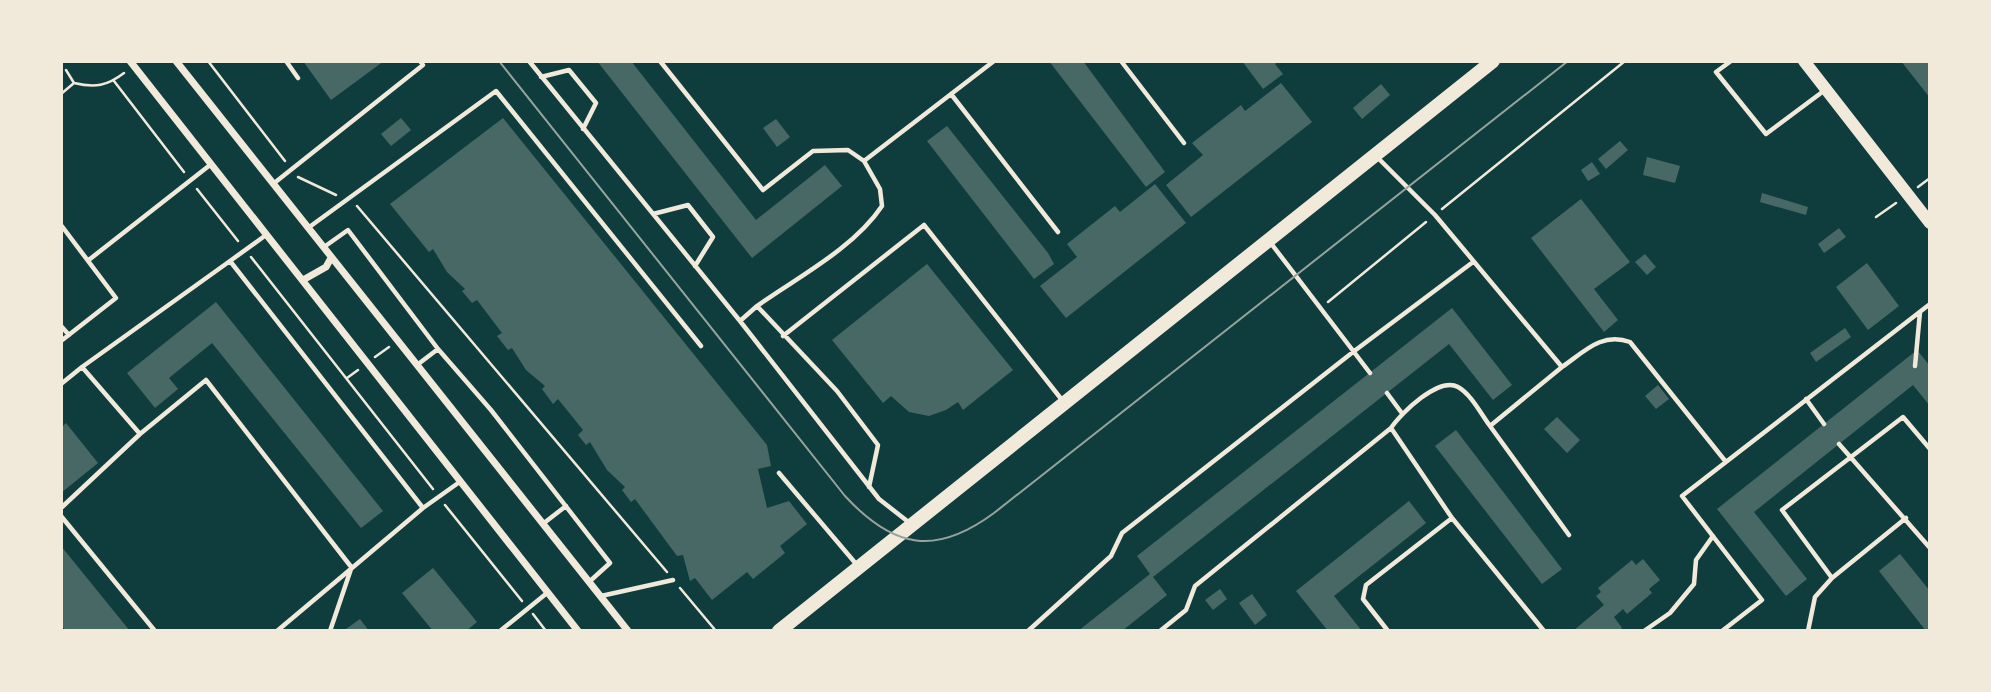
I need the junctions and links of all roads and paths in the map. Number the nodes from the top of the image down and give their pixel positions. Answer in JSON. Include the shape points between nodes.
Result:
{"nodes":[{"id":1,"x":130,"y":61,"type":"edge"},
{"id":2,"x":176,"y":61,"type":"edge"},
{"id":3,"x":208,"y":61,"type":"edge"},
{"id":4,"x":286,"y":61,"type":"edge"},
{"id":5,"x":420,"y":61,"type":"edge"},
{"id":6,"x":529,"y":61,"type":"edge"},
{"id":7,"x":660,"y":61,"type":"edge"},
{"id":8,"x":994,"y":61,"type":"edge"},
{"id":9,"x":1121,"y":61,"type":"edge"},
{"id":10,"x":1493,"y":61,"type":"edge"},
{"id":11,"x":1625,"y":61,"type":"edge"},
{"id":12,"x":1731,"y":61,"type":"edge"},
{"id":13,"x":1804,"y":61,"type":"edge"},
{"id":14,"x":66,"y":70,"type":"dead end"},
{"id":15,"x":124,"y":73,"type":"dead end"},
{"id":16,"x":541,"y":77,"type":"junction"},
{"id":17,"x":298,"y":78,"type":"dead end"},
{"id":18,"x":114,"y":80,"type":"junction"},
{"id":19,"x":74,"y":83,"type":"junction"},
{"id":20,"x":1826,"y":89,"type":"junction"},
{"id":21,"x":61,"y":94,"type":"edge"},
{"id":22,"x":951,"y":94,"type":"junction"},
{"id":23,"x":583,"y":129,"type":"junction"},
{"id":24,"x":1184,"y":143,"type":"dead end"},
{"id":25,"x":1376,"y":156,"type":"junction"},
{"id":26,"x":864,"y":161,"type":"junction"},
{"id":27,"x":211,"y":164,"type":"junction"},
{"id":28,"x":291,"y":169,"type":"junction"},
{"id":29,"x":190,"y":180,"type":"junction"},
{"id":30,"x":272,"y":184,"type":"junction"},
{"id":31,"x":348,"y":200,"type":"junction"},
{"id":32,"x":653,"y":214,"type":"junction"},
{"id":33,"x":1435,"y":215,"type":"junction"},
{"id":34,"x":1930,"y":223,"type":"edge"},
{"id":35,"x":61,"y":225,"type":"edge"},
{"id":36,"x":308,"y":229,"type":"junction"},
{"id":37,"x":1058,"y":232,"type":"dead end"},
{"id":38,"x":266,"y":234,"type":"junction"},
{"id":39,"x":1269,"y":242,"type":"junction"},
{"id":40,"x":323,"y":248,"type":"junction"},
{"id":41,"x":246,"y":251,"type":"junction"},
{"id":42,"x":331,"y":258,"type":"junction"},
{"id":43,"x":90,"y":259,"type":"junction"},
{"id":44,"x":230,"y":261,"type":"junction"},
{"id":45,"x":1474,"y":262,"type":"junction"},
{"id":46,"x":695,"y":266,"type":"junction"},
{"id":47,"x":303,"y":280,"type":"junction"},
{"id":48,"x":1930,"y":304,"type":"edge"},
{"id":49,"x":757,"y":306,"type":"junction"},
{"id":50,"x":1320,"y":308,"type":"junction"},
{"id":51,"x":1920,"y":312,"type":"junction"},
{"id":52,"x":740,"y":321,"type":"junction"},
{"id":53,"x":61,"y":327,"type":"edge"},
{"id":54,"x":69,"y":335,"type":"junction"},
{"id":55,"x":783,"y":336,"type":"junction"},
{"id":56,"x":61,"y":341,"type":"edge"},
{"id":57,"x":397,"y":341,"type":"junction"},
{"id":58,"x":701,"y":346,"type":"dead end"},
{"id":59,"x":438,"y":349,"type":"junction"},
{"id":60,"x":1353,"y":352,"type":"junction"},
{"id":61,"x":367,"y":363,"type":"junction"},
{"id":62,"x":417,"y":366,"type":"junction"},
{"id":63,"x":1915,"y":366,"type":"dead end"},
{"id":64,"x":82,"y":367,"type":"junction"},
{"id":65,"x":1562,"y":367,"type":"junction"},
{"id":66,"x":1370,"y":373,"type":"dead end"},
{"id":67,"x":347,"y":378,"type":"junction"},
{"id":68,"x":61,"y":384,"type":"edge"},
{"id":69,"x":1387,"y":393,"type":"dead end"},
{"id":70,"x":1806,"y":399,"type":"junction"},
{"id":71,"x":1065,"y":404,"type":"junction"},
{"id":72,"x":1402,"y":412,"type":"junction"},
{"id":73,"x":1824,"y":425,"type":"dead end"},
{"id":74,"x":1490,"y":426,"type":"junction"},
{"id":75,"x":1391,"y":428,"type":"junction"},
{"id":76,"x":140,"y":434,"type":"junction"},
{"id":77,"x":1839,"y":444,"type":"dead end"},
{"id":78,"x":1930,"y":449,"type":"edge"},
{"id":79,"x":1851,"y":458,"type":"junction"},
{"id":80,"x":1726,"y":462,"type":"junction"},
{"id":81,"x":779,"y":473,"type":"dead end"},
{"id":82,"x":461,"y":481,"type":"junction"},
{"id":83,"x":869,"y":486,"type":"junction"},
{"id":84,"x":439,"y":497,"type":"junction"},
{"id":85,"x":566,"y":506,"type":"junction"},
{"id":86,"x":61,"y":508,"type":"edge"},
{"id":87,"x":423,"y":508,"type":"junction"},
{"id":88,"x":61,"y":516,"type":"edge"},
{"id":89,"x":1452,"y":517,"type":"junction"},
{"id":90,"x":1906,"y":518,"type":"junction"},
{"id":91,"x":543,"y":524,"type":"junction"},
{"id":92,"x":911,"y":524,"type":"junction"},
{"id":93,"x":1569,"y":535,"type":"dead end"},
{"id":94,"x":1713,"y":536,"type":"junction"},
{"id":95,"x":1930,"y":548,"type":"edge"},
{"id":96,"x":858,"y":566,"type":"junction"},
{"id":97,"x":352,"y":568,"type":"junction"},
{"id":98,"x":1832,"y":578,"type":"junction"},
{"id":99,"x":673,"y":580,"type":"junction"},
{"id":100,"x":589,"y":582,"type":"junction"},
{"id":101,"x":548,"y":593,"type":"junction"},
{"id":102,"x":600,"y":597,"type":"junction"},
{"id":103,"x":528,"y":609,"type":"junction"},
{"id":104,"x":155,"y":631,"type":"edge"},
{"id":105,"x":277,"y":631,"type":"edge"},
{"id":106,"x":330,"y":631,"type":"edge"},
{"id":107,"x":500,"y":631,"type":"edge"},
{"id":108,"x":546,"y":631,"type":"edge"},
{"id":109,"x":578,"y":631,"type":"edge"},
{"id":110,"x":628,"y":631,"type":"edge"},
{"id":111,"x":716,"y":631,"type":"edge"},
{"id":112,"x":779,"y":631,"type":"edge"},
{"id":113,"x":1028,"y":631,"type":"edge"},
{"id":114,"x":1160,"y":631,"type":"edge"},
{"id":115,"x":1388,"y":631,"type":"edge"},
{"id":116,"x":1544,"y":631,"type":"edge"},
{"id":117,"x":1644,"y":631,"type":"edge"},
{"id":118,"x":1722,"y":631,"type":"edge"},
{"id":119,"x":1808,"y":631,"type":"edge"}],
"edges":[{"from":1,"to":27,"type":"street"},
{"from":2,"to":30,"type":"street"},
{"from":3,"to":28,"type":"path"},
{"from":4,"to":17,"type":"lane"},
{"from":5,"to":28,"type":"lane","via":[[423,65]]},
{"from":6,"to":16,"type":"lane"},
{"from":7,"to":26,"type":"lane","via":[[763,190],[813,150],[848,150]]},
{"from":8,"to":22,"type":"lane"},
{"from":9,"to":24,"type":"lane"},
{"from":10,"to":25,"type":"main road"},
{"from":11,"to":33,"type":"path"},
{"from":12,"to":20,"type":"lane","via":[[1716,72],[1766,134]]},
{"from":13,"to":20,"type":"street"},
{"from":14,"to":19,"type":"path"},
{"from":15,"to":18,"type":"path"},
{"from":16,"to":23,"type":"lane"},
{"from":16,"to":23,"type":"lane","via":[[569,70],[596,103]]},
{"from":18,"to":19,"type":"path","via":[[97,86]]},
{"from":18,"to":29,"type":"path"},
{"from":19,"to":21,"type":"path"},
{"from":20,"to":34,"type":"street"},
{"from":22,"to":26,"type":"lane"},
{"from":22,"to":37,"type":"lane"},
{"from":23,"to":32,"type":"lane"},
{"from":25,"to":33,"type":"lane"},
{"from":25,"to":39,"type":"main road"},
{"from":26,"to":49,"type":"lane","via":[[880,189],[882,206],[875,216]]},
{"from":27,"to":29,"type":"lane"},
{"from":27,"to":38,"type":"street"},
{"from":28,"to":30,"type":"lane"},
{"from":28,"to":31,"type":"path","via":[[300,179]]},
{"from":29,"to":41,"type":"path"},
{"from":29,"to":43,"type":"lane"},
{"from":30,"to":36,"type":"street"},
{"from":31,"to":36,"type":"lane"},
{"from":31,"to":58,"type":"lane","via":[[496,91]]},
{"from":31,"to":99,"type":"path"},
{"from":32,"to":46,"type":"lane"},
{"from":32,"to":46,"type":"lane","via":[[688,205],[713,237]]},
{"from":33,"to":45,"type":"lane"},
{"from":33,"to":50,"type":"path"},
{"from":35,"to":43,"type":"lane"},
{"from":36,"to":40,"type":"street"},
{"from":38,"to":41,"type":"lane"},
{"from":38,"to":47,"type":"street"},
{"from":39,"to":50,"type":"lane"},
{"from":39,"to":71,"type":"main road"},
{"from":40,"to":42,"type":"street"},
{"from":40,"to":59,"type":"lane","via":[[348,230]]},
{"from":41,"to":44,"type":"lane"},
{"from":41,"to":67,"type":"path"},
{"from":42,"to":47,"type":"street","via":[[326,267]]},
{"from":42,"to":57,"type":"street"},
{"from":43,"to":54,"type":"lane","via":[[116,298]]},
{"from":44,"to":64,"type":"lane"},
{"from":44,"to":87,"type":"lane"},
{"from":45,"to":60,"type":"lane"},
{"from":45,"to":65,"type":"lane"},
{"from":46,"to":52,"type":"lane"},
{"from":47,"to":61,"type":"street"},
{"from":48,"to":51,"type":"lane"},
{"from":49,"to":52,"type":"lane"},
{"from":49,"to":55,"type":"lane"},
{"from":50,"to":60,"type":"lane"},
{"from":51,"to":63,"type":"lane"},
{"from":51,"to":70,"type":"lane"},
{"from":52,"to":83,"type":"lane"},
{"from":53,"to":54,"type":"lane"},
{"from":54,"to":56,"type":"lane"},
{"from":55,"to":71,"type":"lane","via":[[925,225]]},
{"from":55,"to":83,"type":"lane","via":[[837,391],[878,445]]},
{"from":57,"to":61,"type":"path"},
{"from":57,"to":62,"type":"street"},
{"from":59,"to":62,"type":"lane"},
{"from":59,"to":85,"type":"lane"},
{"from":60,"to":66,"type":"lane"},
{"from":60,"to":113,"type":"lane","via":[[1122,533],[1111,556]]},
{"from":61,"to":67,"type":"path"},
{"from":61,"to":82,"type":"street"},
{"from":62,"to":91,"type":"street"},
{"from":64,"to":68,"type":"lane"},
{"from":64,"to":76,"type":"lane"},
{"from":65,"to":74,"type":"lane"},
{"from":65,"to":80,"type":"lane","via":[[1602,339],[1630,342]]},
{"from":67,"to":84,"type":"path"},
{"from":69,"to":72,"type":"lane"},
{"from":70,"to":73,"type":"lane"},
{"from":70,"to":80,"type":"lane"},
{"from":71,"to":92,"type":"main road"},
{"from":72,"to":74,"type":"lane","via":[[1442,385],[1454,385]]},
{"from":72,"to":75,"type":"lane"},
{"from":74,"to":93,"type":"lane"},
{"from":75,"to":89,"type":"lane"},
{"from":75,"to":114,"type":"lane","via":[[1195,586],[1186,610]]},
{"from":76,"to":86,"type":"lane"},
{"from":76,"to":97,"type":"lane","via":[[206,380]]},
{"from":77,"to":79,"type":"lane"},
{"from":78,"to":79,"type":"lane","via":[[1903,417]]},
{"from":79,"to":90,"type":"lane"},
{"from":79,"to":98,"type":"lane","via":[[1782,510]]},
{"from":80,"to":94,"type":"lane","via":[[1682,496]]},
{"from":81,"to":96,"type":"lane"},
{"from":82,"to":84,"type":"lane"},
{"from":82,"to":101,"type":"street"},
{"from":83,"to":92,"type":"lane","via":[[888,508]]},
{"from":84,"to":87,"type":"lane"},
{"from":84,"to":103,"type":"path"},
{"from":85,"to":91,"type":"lane"},
{"from":85,"to":100,"type":"lane","via":[[610,563]]},
{"from":87,"to":97,"type":"lane"},
{"from":88,"to":104,"type":"lane"},
{"from":89,"to":115,"type":"lane","via":[[1366,585],[1363,599]]},
{"from":89,"to":116,"type":"lane"},
{"from":90,"to":95,"type":"lane"},
{"from":90,"to":98,"type":"lane"},
{"from":91,"to":100,"type":"street"},
{"from":92,"to":96,"type":"main road"},
{"from":94,"to":117,"type":"lane","via":[[1696,560],[1695,584],[1670,613]]},
{"from":94,"to":118,"type":"lane","via":[[1762,600]]},
{"from":96,"to":112,"type":"main road"},
{"from":97,"to":105,"type":"lane"},
{"from":97,"to":106,"type":"lane"},
{"from":98,"to":119,"type":"lane","via":[[1815,597]]},
{"from":99,"to":102,"type":"lane"},
{"from":99,"to":111,"type":"path"},
{"from":100,"to":102,"type":"street"},
{"from":101,"to":103,"type":"lane"},
{"from":101,"to":109,"type":"street"},
{"from":102,"to":110,"type":"street"},
{"from":103,"to":107,"type":"lane"},
{"from":103,"to":108,"type":"path"}]}
